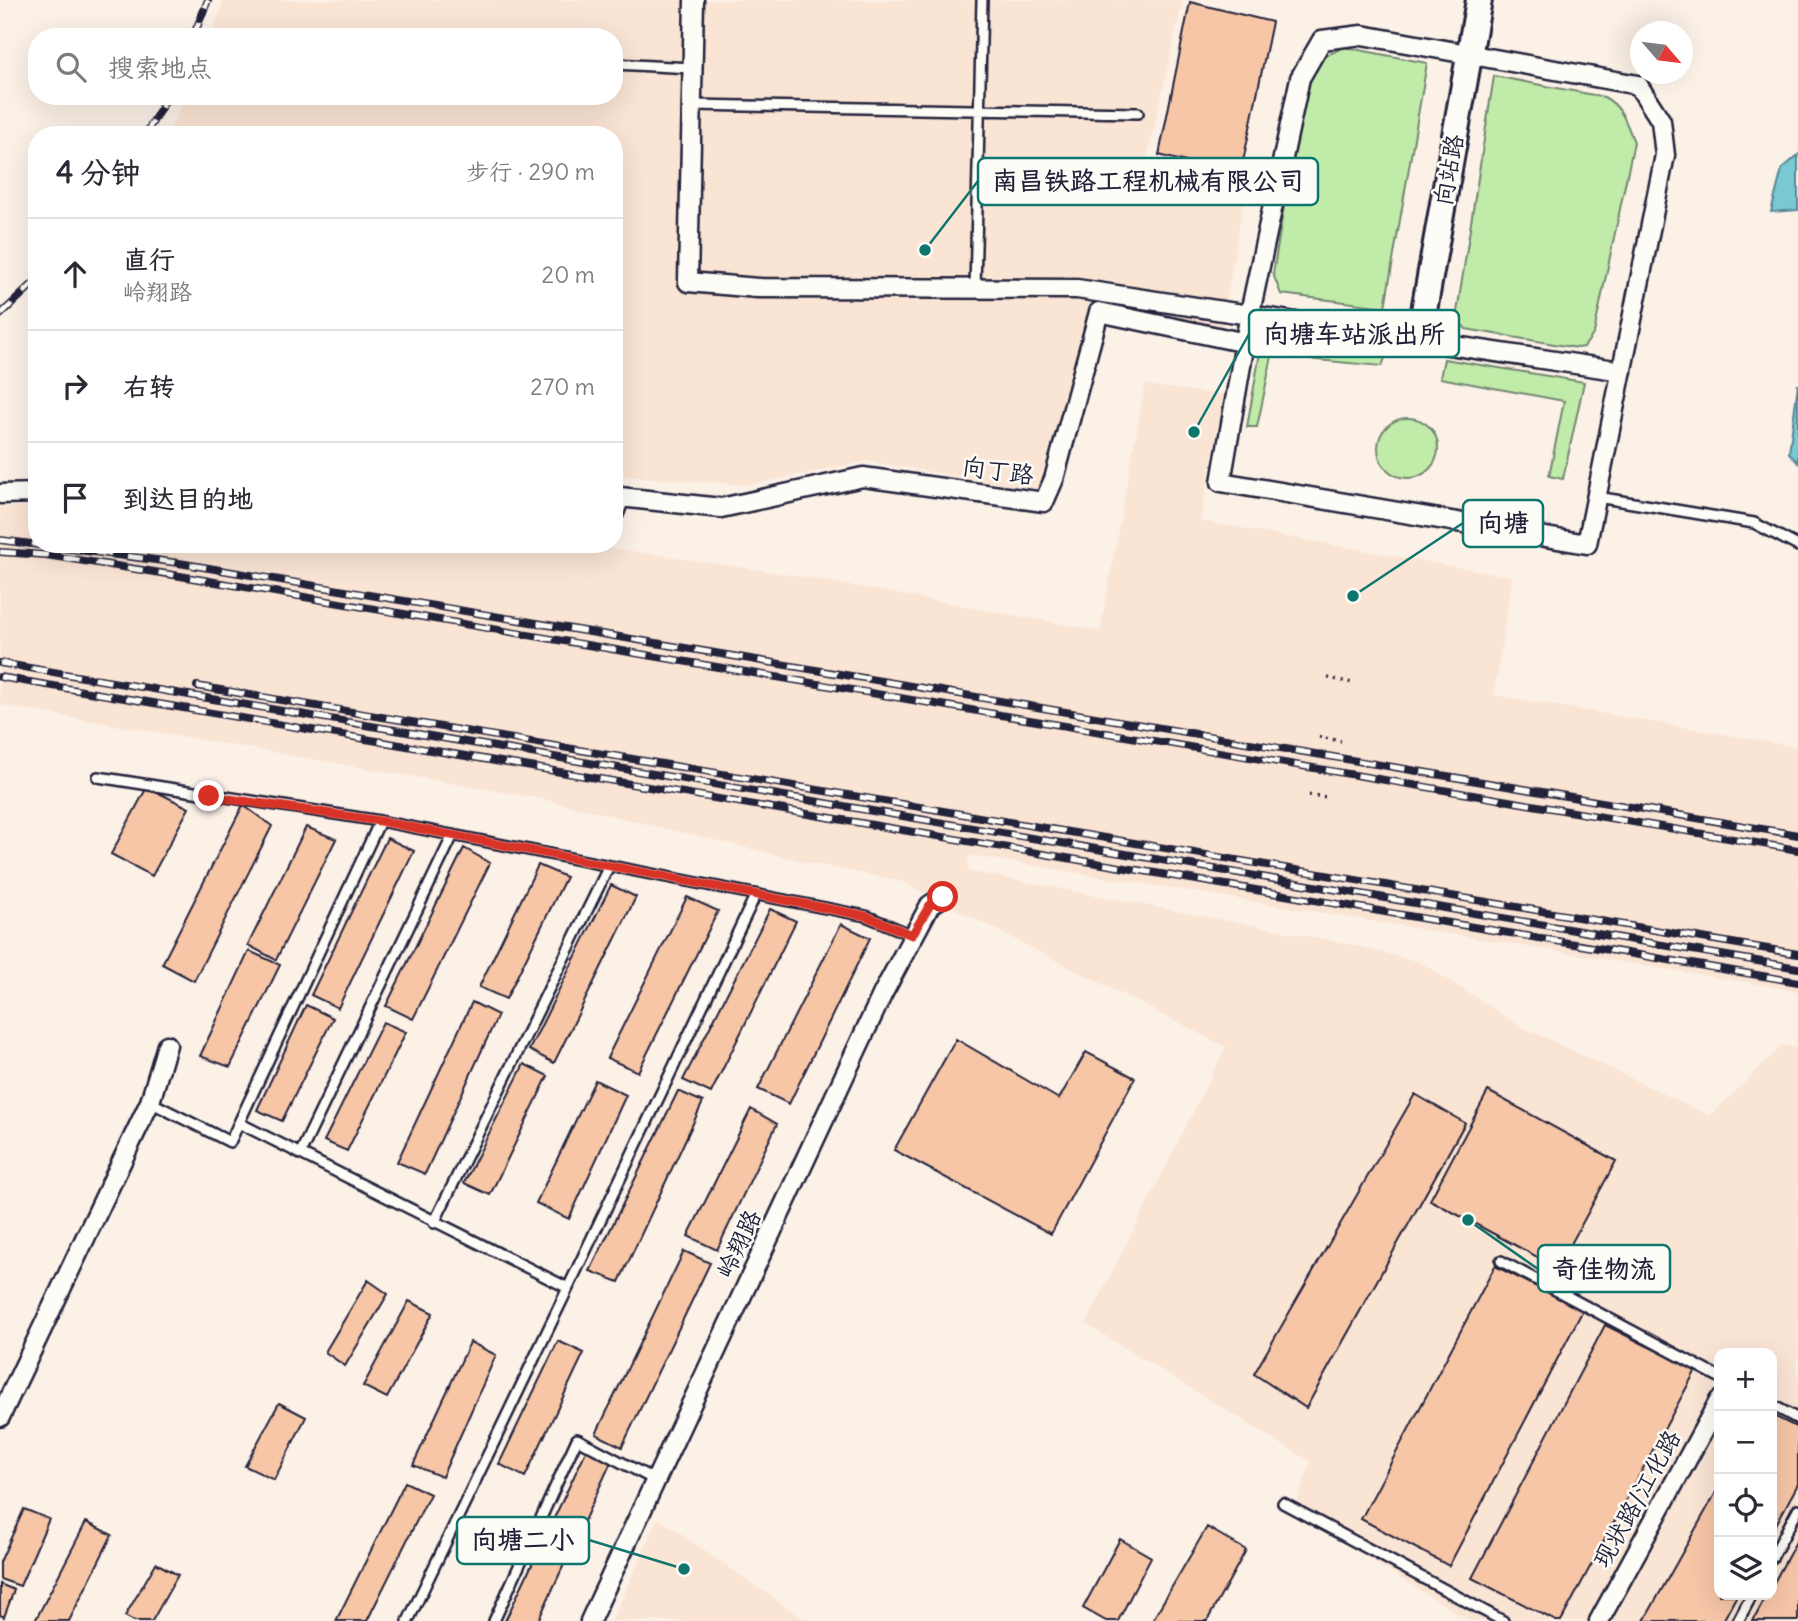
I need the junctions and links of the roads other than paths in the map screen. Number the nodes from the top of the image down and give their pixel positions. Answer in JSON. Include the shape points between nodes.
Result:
{"nodes":[{"id":1,"x":694,"y":0,"type":"edge"},
{"id":2,"x":982,"y":0,"type":"edge"},
{"id":3,"x":1479,"y":0,"type":"edge"},
{"id":4,"x":1469,"y":55,"type":"junction"},
{"id":5,"x":623,"y":64,"type":"edge"},
{"id":6,"x":692,"y":68,"type":"junction"},
{"id":7,"x":692,"y":105,"type":"junction"},
{"id":8,"x":979,"y":110,"type":"junction"},
{"id":9,"x":1138,"y":113,"type":"dead end"},
{"id":10,"x":975,"y":289,"type":"junction"},
{"id":11,"x":1250,"y":313,"type":"junction"},
{"id":12,"x":1419,"y":339,"type":"junction"},
{"id":13,"x":1245,"y":343,"type":"junction"},
{"id":14,"x":1622,"y":371,"type":"junction"},
{"id":15,"x":28,"y":493,"type":"edge"},
{"id":16,"x":0,"y":494,"type":"edge"},
{"id":17,"x":623,"y":497,"type":"edge"},
{"id":18,"x":1597,"y":497,"type":"junction"},
{"id":19,"x":1798,"y":546,"type":"edge"},
{"id":20,"x":98,"y":777,"type":"dead end"},
{"id":21,"x":380,"y":821,"type":"junction"},
{"id":22,"x":453,"y":835,"type":"junction"},
{"id":23,"x":609,"y":866,"type":"junction"},
{"id":24,"x":756,"y":894,"type":"junction"},
{"id":25,"x":943,"y":897,"type":"dead end"},
{"id":26,"x":912,"y":935,"type":"junction"},
{"id":27,"x":167,"y":1045,"type":"dead end"},
{"id":28,"x":150,"y":1102,"type":"junction"},
{"id":29,"x":239,"y":1123,"type":"junction"},
{"id":30,"x":300,"y":1154,"type":"junction"},
{"id":31,"x":434,"y":1223,"type":"junction"},
{"id":32,"x":1502,"y":1261,"type":"dead end"},
{"id":33,"x":568,"y":1288,"type":"junction"},
{"id":34,"x":1714,"y":1374,"type":"edge"},
{"id":35,"x":1777,"y":1408,"type":"edge"},
{"id":36,"x":1714,"y":1410,"type":"edge"},
{"id":37,"x":0,"y":1417,"type":"edge"},
{"id":38,"x":1798,"y":1419,"type":"edge"},
{"id":39,"x":655,"y":1480,"type":"junction"},
{"id":40,"x":1283,"y":1503,"type":"dead end"},
{"id":41,"x":1798,"y":1509,"type":"edge"},
{"id":42,"x":1777,"y":1549,"type":"edge"},
{"id":43,"x":1749,"y":1600,"type":"edge"},
{"id":44,"x":408,"y":1621,"type":"edge"},
{"id":45,"x":494,"y":1621,"type":"edge"},
{"id":46,"x":590,"y":1621,"type":"edge"},
{"id":47,"x":1503,"y":1621,"type":"edge"},
{"id":48,"x":1599,"y":1621,"type":"edge"},
{"id":49,"x":1738,"y":1621,"type":"edge"}],
"edges":[{"from":1,"to":6,"type":"street"},
{"from":2,"to":8,"type":"lane"},
{"from":3,"to":4,"type":"street","name":"向站路"},
{"from":4,"to":11,"type":"street","via":[[1362,36],[1322,40],[1300,78]]},
{"from":4,"to":12,"type":"street","name":"向站路"},
{"from":4,"to":14,"type":"street","via":[[1638,85],[1661,121],[1665,155]]},
{"from":5,"to":6,"type":"lane"},
{"from":6,"to":7,"type":"street"},
{"from":7,"to":8,"type":"lane"},
{"from":7,"to":10,"type":"street","via":[[688,282],[758,288]]},
{"from":8,"to":9,"type":"lane"},
{"from":8,"to":10,"type":"lane"},
{"from":10,"to":11,"type":"street","via":[[1077,289]]},
{"from":11,"to":12,"type":"street"},
{"from":11,"to":13,"type":"street"},
{"from":12,"to":14,"type":"street"},
{"from":13,"to":17,"type":"street","name":"向丁路","via":[[1099,312],[1044,502],[863,477],[721,508]]},
{"from":13,"to":18,"type":"street","via":[[1221,482],[1587,544]]},
{"from":14,"to":18,"type":"street"},
{"from":15,"to":16,"type":"street"},
{"from":18,"to":19,"type":"lane","via":[[1754,523]]},
{"from":20,"to":21,"type":"lane"},
{"from":21,"to":22,"type":"lane"},
{"from":21,"to":29,"type":"lane"},
{"from":22,"to":23,"type":"lane"},
{"from":22,"to":30,"type":"lane"},
{"from":23,"to":24,"type":"lane"},
{"from":23,"to":31,"type":"lane"},
{"from":24,"to":26,"type":"lane","via":[[866,916]]},
{"from":24,"to":33,"type":"lane"},
{"from":25,"to":26,"type":"street","name":"岭翔路","via":[[930,905]]},
{"from":26,"to":39,"type":"street","name":"岭翔路"},
{"from":27,"to":28,"type":"street"},
{"from":28,"to":29,"type":"lane","via":[[230,1142]]},
{"from":28,"to":37,"type":"street"},
{"from":29,"to":30,"type":"lane"},
{"from":30,"to":31,"type":"lane"},
{"from":31,"to":33,"type":"lane"},
{"from":32,"to":34,"type":"lane"},
{"from":33,"to":44,"type":"lane"},
{"from":35,"to":38,"type":"lane"},
{"from":36,"to":48,"type":"street","name":"现状路/江化路"},
{"from":39,"to":45,"type":"lane","via":[[577,1439]]},
{"from":39,"to":46,"type":"street","name":"岭翔路"},
{"from":40,"to":47,"type":"lane"},
{"from":41,"to":42,"type":"lane"},
{"from":43,"to":49,"type":"lane"}]}
